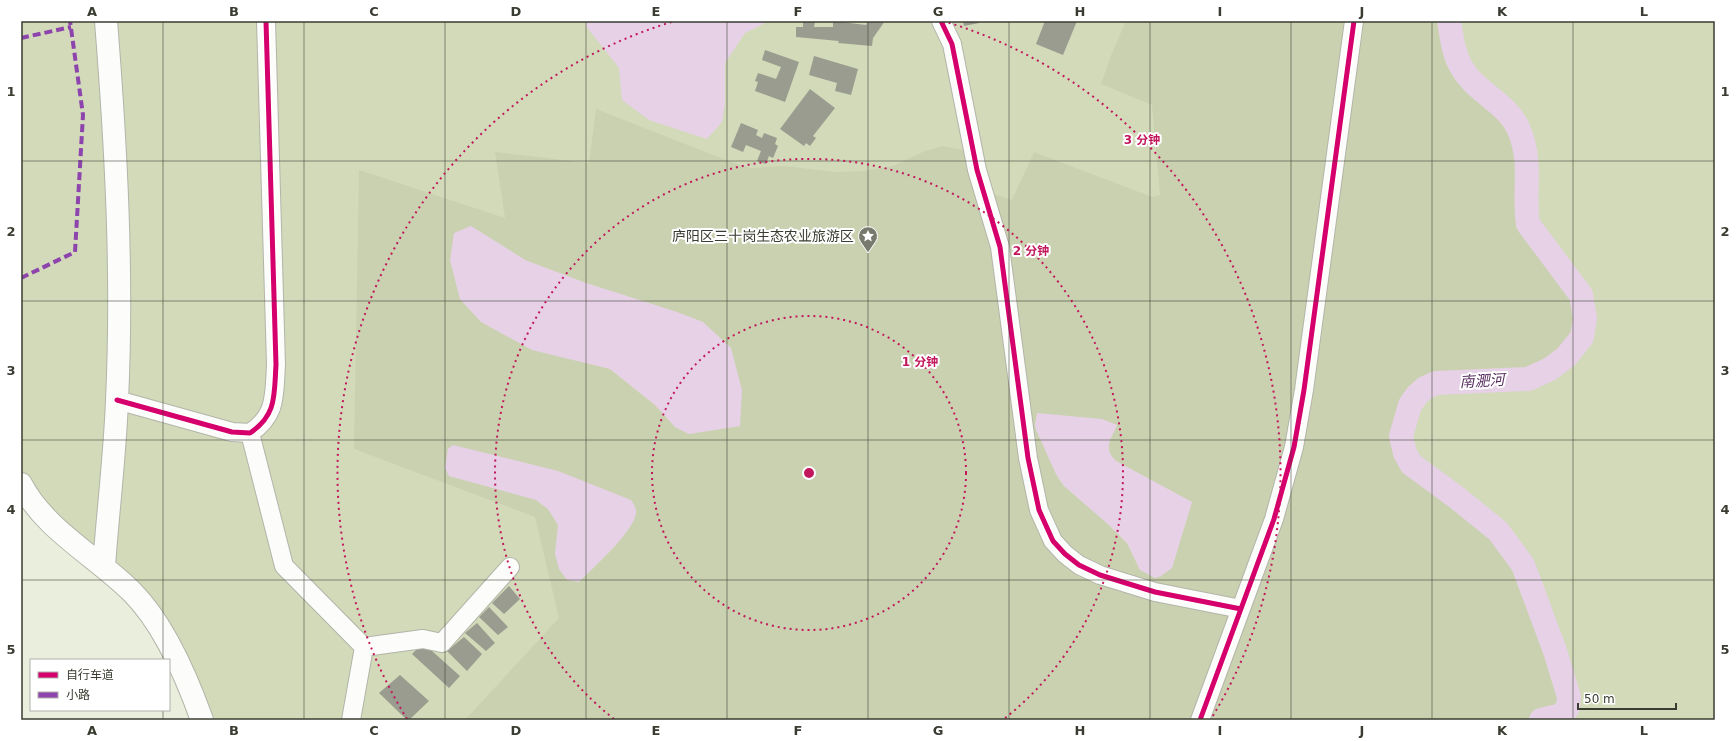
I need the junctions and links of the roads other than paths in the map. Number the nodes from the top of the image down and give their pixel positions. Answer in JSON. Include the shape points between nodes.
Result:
{"nodes":[{"id":1,"x":106,"y":21,"type":"edge"},
{"id":2,"x":266,"y":21,"type":"edge"},
{"id":3,"x":941,"y":21,"type":"edge"},
{"id":4,"x":1354,"y":21,"type":"edge"},
{"id":5,"x":117,"y":400,"type":"junction"},
{"id":6,"x":250,"y":433,"type":"junction"},
{"id":7,"x":21,"y":484,"type":"edge"},
{"id":8,"x":104,"y":566,"type":"junction"},
{"id":9,"x":510,"y":567,"type":"dead end"},
{"id":10,"x":1241,"y":609,"type":"junction"},
{"id":11,"x":364,"y":647,"type":"junction"},
{"id":12,"x":202,"y":720,"type":"edge"},
{"id":13,"x":351,"y":720,"type":"edge"},
{"id":14,"x":1200,"y":720,"type":"edge"}],
"edges":[{"from":1,"to":5,"type":"main road","via":[[120,276]]},
{"from":2,"to":6,"type":"street","via":[[276,365],[271,409],[266,420]]},
{"from":3,"to":10,"type":"street","via":[[952,44],[977,170],[1000,247],[1028,458],[1039,510],[1048,530],[1065,554],[1079,565],[1100,575],[1155,592]]},
{"from":4,"to":10,"type":"street","via":[[1294,447],[1274,519]]},
{"from":5,"to":6,"type":"street","via":[[217,429]]},
{"from":5,"to":8,"type":"main road"},
{"from":6,"to":11,"type":"street","via":[[284,566]]},
{"from":7,"to":8,"type":"main road","via":[[39,512]]},
{"from":8,"to":12,"type":"main road","via":[[133,593],[152,616],[172,652]]},
{"from":9,"to":11,"type":"street","via":[[442,643],[423,639]]},
{"from":10,"to":14,"type":"street"},
{"from":11,"to":13,"type":"street"}]}
